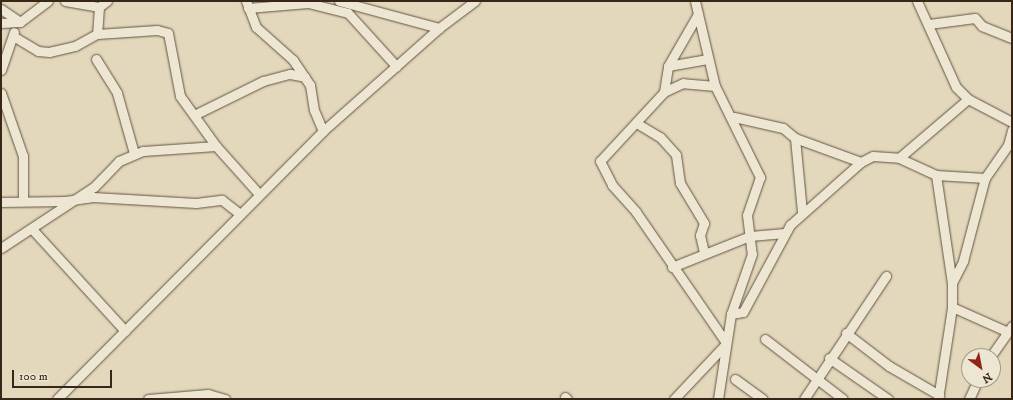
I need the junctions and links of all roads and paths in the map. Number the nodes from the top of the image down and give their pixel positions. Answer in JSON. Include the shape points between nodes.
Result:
{"nodes":[{"id":1,"x":48,"y":1,"type":"edge"},
{"id":2,"x":66,"y":1,"type":"edge"},
{"id":3,"x":339,"y":1,"type":"edge"},
{"id":4,"x":695,"y":1,"type":"edge"},
{"id":5,"x":917,"y":1,"type":"edge"},
{"id":6,"x":472,"y":2,"type":"edge"},
{"id":7,"x":103,"y":4,"type":"edge"},
{"id":8,"x":247,"y":4,"type":"edge"},
{"id":9,"x":1,"y":9,"type":"edge"},
{"id":10,"x":698,"y":14,"type":"junction"},
{"id":11,"x":1,"y":23,"type":"edge"},
{"id":12,"x":17,"y":24,"type":"junction"},
{"id":13,"x":929,"y":24,"type":"junction"},
{"id":14,"x":439,"y":28,"type":"junction"},
{"id":15,"x":97,"y":34,"type":"junction"},
{"id":16,"x":13,"y":36,"type":"junction"},
{"id":17,"x":1012,"y":38,"type":"edge"},
{"id":18,"x":96,"y":59,"type":"dead end"},
{"id":19,"x":707,"y":59,"type":"junction"},
{"id":20,"x":396,"y":66,"type":"junction"},
{"id":21,"x":668,"y":66,"type":"junction"},
{"id":22,"x":1,"y":70,"type":"edge"},
{"id":23,"x":305,"y":77,"type":"junction"},
{"id":24,"x":715,"y":86,"type":"junction"},
{"id":25,"x":664,"y":92,"type":"junction"},
{"id":26,"x":1,"y":93,"type":"edge"},
{"id":27,"x":968,"y":99,"type":"junction"},
{"id":28,"x":196,"y":114,"type":"junction"},
{"id":29,"x":734,"y":117,"type":"junction"},
{"id":30,"x":1012,"y":122,"type":"edge"},
{"id":31,"x":638,"y":124,"type":"junction"},
{"id":32,"x":1012,"y":130,"type":"edge"},
{"id":33,"x":323,"y":131,"type":"junction"},
{"id":34,"x":795,"y":138,"type":"junction"},
{"id":35,"x":216,"y":146,"type":"junction"},
{"id":36,"x":1010,"y":146,"type":"edge"},
{"id":37,"x":134,"y":153,"type":"junction"},
{"id":38,"x":899,"y":158,"type":"junction"},
{"id":39,"x":860,"y":162,"type":"junction"},
{"id":40,"x":936,"y":175,"type":"junction"},
{"id":41,"x":984,"y":178,"type":"junction"},
{"id":42,"x":259,"y":194,"type":"junction"},
{"id":43,"x":78,"y":198,"type":"junction"},
{"id":44,"x":23,"y":201,"type":"junction"},
{"id":45,"x":1,"y":202,"type":"edge"},
{"id":46,"x":802,"y":212,"type":"junction"},
{"id":47,"x":240,"y":214,"type":"junction"},
{"id":48,"x":32,"y":229,"type":"junction"},
{"id":49,"x":785,"y":233,"type":"junction"},
{"id":50,"x":750,"y":236,"type":"junction"},
{"id":51,"x":1,"y":248,"type":"edge"},
{"id":52,"x":704,"y":252,"type":"junction"},
{"id":53,"x":672,"y":267,"type":"junction"},
{"id":54,"x":886,"y":276,"type":"dead end"},
{"id":55,"x":952,"y":283,"type":"junction"},
{"id":56,"x":952,"y":307,"type":"junction"},
{"id":57,"x":731,"y":314,"type":"junction"},
{"id":58,"x":1009,"y":328,"type":"edge"},
{"id":59,"x":125,"y":331,"type":"junction"},
{"id":60,"x":846,"y":333,"type":"junction"},
{"id":61,"x":766,"y":339,"type":"dead end"},
{"id":62,"x":725,"y":343,"type":"junction"},
{"id":63,"x":996,"y":348,"type":"edge"},
{"id":64,"x":830,"y":358,"type":"junction"},
{"id":65,"x":735,"y":379,"type":"dead end"},
{"id":66,"x":816,"y":379,"type":"junction"},
{"id":67,"x":974,"y":388,"type":"edge"},
{"id":68,"x":939,"y":397,"type":"edge"},
{"id":69,"x":57,"y":399,"type":"edge"},
{"id":70,"x":148,"y":399,"type":"edge"},
{"id":71,"x":225,"y":399,"type":"edge"},
{"id":72,"x":674,"y":399,"type":"edge"},
{"id":73,"x":718,"y":399,"type":"edge"},
{"id":74,"x":763,"y":399,"type":"edge"},
{"id":75,"x":804,"y":399,"type":"edge"},
{"id":76,"x":843,"y":399,"type":"edge"},
{"id":77,"x":888,"y":399,"type":"edge"},
{"id":78,"x":969,"y":399,"type":"edge"}],
"edges":[{"from":1,"to":12,"type":"street"},
{"from":2,"to":7,"type":"street"},
{"from":3,"to":14,"type":"street"},
{"from":4,"to":10,"type":"street"},
{"from":5,"to":13,"type":"street"},
{"from":6,"to":14,"type":"street"},
{"from":7,"to":15,"type":"street"},
{"from":8,"to":20,"type":"street","via":[[308,3],[348,13]]},
{"from":8,"to":23,"type":"street","via":[[256,27],[293,60]]},
{"from":9,"to":12,"type":"street"},
{"from":10,"to":19,"type":"street"},
{"from":10,"to":21,"type":"street"},
{"from":11,"to":12,"type":"street"},
{"from":12,"to":16,"type":"street"},
{"from":13,"to":17,"type":"street","via":[[975,18],[982,26]]},
{"from":13,"to":27,"type":"street","via":[[943,64]]},
{"from":14,"to":20,"type":"street"},
{"from":15,"to":16,"type":"street","via":[[75,46],[49,52],[38,51]]},
{"from":15,"to":28,"type":"street","via":[[157,30],[168,33],[176,83],[186,105]]},
{"from":16,"to":22,"type":"street"},
{"from":18,"to":37,"type":"street","via":[[117,93]]},
{"from":19,"to":21,"type":"street"},
{"from":19,"to":24,"type":"street"},
{"from":20,"to":33,"type":"street"},
{"from":21,"to":25,"type":"street"},
{"from":23,"to":28,"type":"street","via":[[290,74],[270,79],[233,94]]},
{"from":23,"to":33,"type":"street"},
{"from":24,"to":25,"type":"street","via":[[684,83]]},
{"from":24,"to":29,"type":"street"},
{"from":25,"to":31,"type":"street"},
{"from":26,"to":44,"type":"street","via":[[23,156]]},
{"from":27,"to":30,"type":"street"},
{"from":27,"to":38,"type":"street"},
{"from":28,"to":35,"type":"street"},
{"from":29,"to":34,"type":"street","via":[[783,128]]},
{"from":29,"to":50,"type":"street","via":[[742,141],[760,174],[747,215]]},
{"from":31,"to":52,"type":"street","via":[[660,137],[676,155],[680,183],[704,223],[700,235]]},
{"from":31,"to":53,"type":"street","via":[[600,161],[602,168]]},
{"from":32,"to":36,"type":"street"},
{"from":33,"to":42,"type":"street"},
{"from":34,"to":39,"type":"street"},
{"from":34,"to":46,"type":"street"},
{"from":35,"to":37,"type":"street","via":[[164,148]]},
{"from":35,"to":42,"type":"street"},
{"from":36,"to":41,"type":"street"},
{"from":37,"to":43,"type":"street","via":[[114,165],[98,184]]},
{"from":38,"to":39,"type":"street","via":[[873,156]]},
{"from":38,"to":40,"type":"street"},
{"from":39,"to":46,"type":"street","via":[[831,190]]},
{"from":40,"to":41,"type":"street"},
{"from":40,"to":55,"type":"street"},
{"from":41,"to":55,"type":"street","via":[[963,261]]},
{"from":42,"to":47,"type":"street"},
{"from":43,"to":44,"type":"street"},
{"from":43,"to":47,"type":"street","via":[[196,203],[222,200]]},
{"from":43,"to":48,"type":"street"},
{"from":44,"to":45,"type":"street"},
{"from":46,"to":49,"type":"street"},
{"from":47,"to":59,"type":"street"},
{"from":48,"to":51,"type":"street"},
{"from":48,"to":59,"type":"street"},
{"from":49,"to":50,"type":"street"},
{"from":49,"to":57,"type":"street","via":[[743,312]]},
{"from":50,"to":52,"type":"street"},
{"from":50,"to":57,"type":"street","via":[[752,254]]},
{"from":52,"to":53,"type":"street"},
{"from":53,"to":62,"type":"street"},
{"from":54,"to":60,"type":"street"},
{"from":55,"to":56,"type":"street"},
{"from":56,"to":58,"type":"street"},
{"from":56,"to":68,"type":"street"},
{"from":57,"to":62,"type":"street"},
{"from":58,"to":63,"type":"street"},
{"from":59,"to":69,"type":"street"},
{"from":60,"to":64,"type":"street"},
{"from":60,"to":68,"type":"street","via":[[889,366]]},
{"from":61,"to":66,"type":"street"},
{"from":62,"to":72,"type":"street"},
{"from":62,"to":73,"type":"street"},
{"from":64,"to":66,"type":"street"},
{"from":64,"to":77,"type":"street"},
{"from":65,"to":74,"type":"street"},
{"from":66,"to":75,"type":"street"},
{"from":66,"to":76,"type":"street"},
{"from":67,"to":78,"type":"street"},
{"from":70,"to":71,"type":"street","via":[[208,394]]}]}
